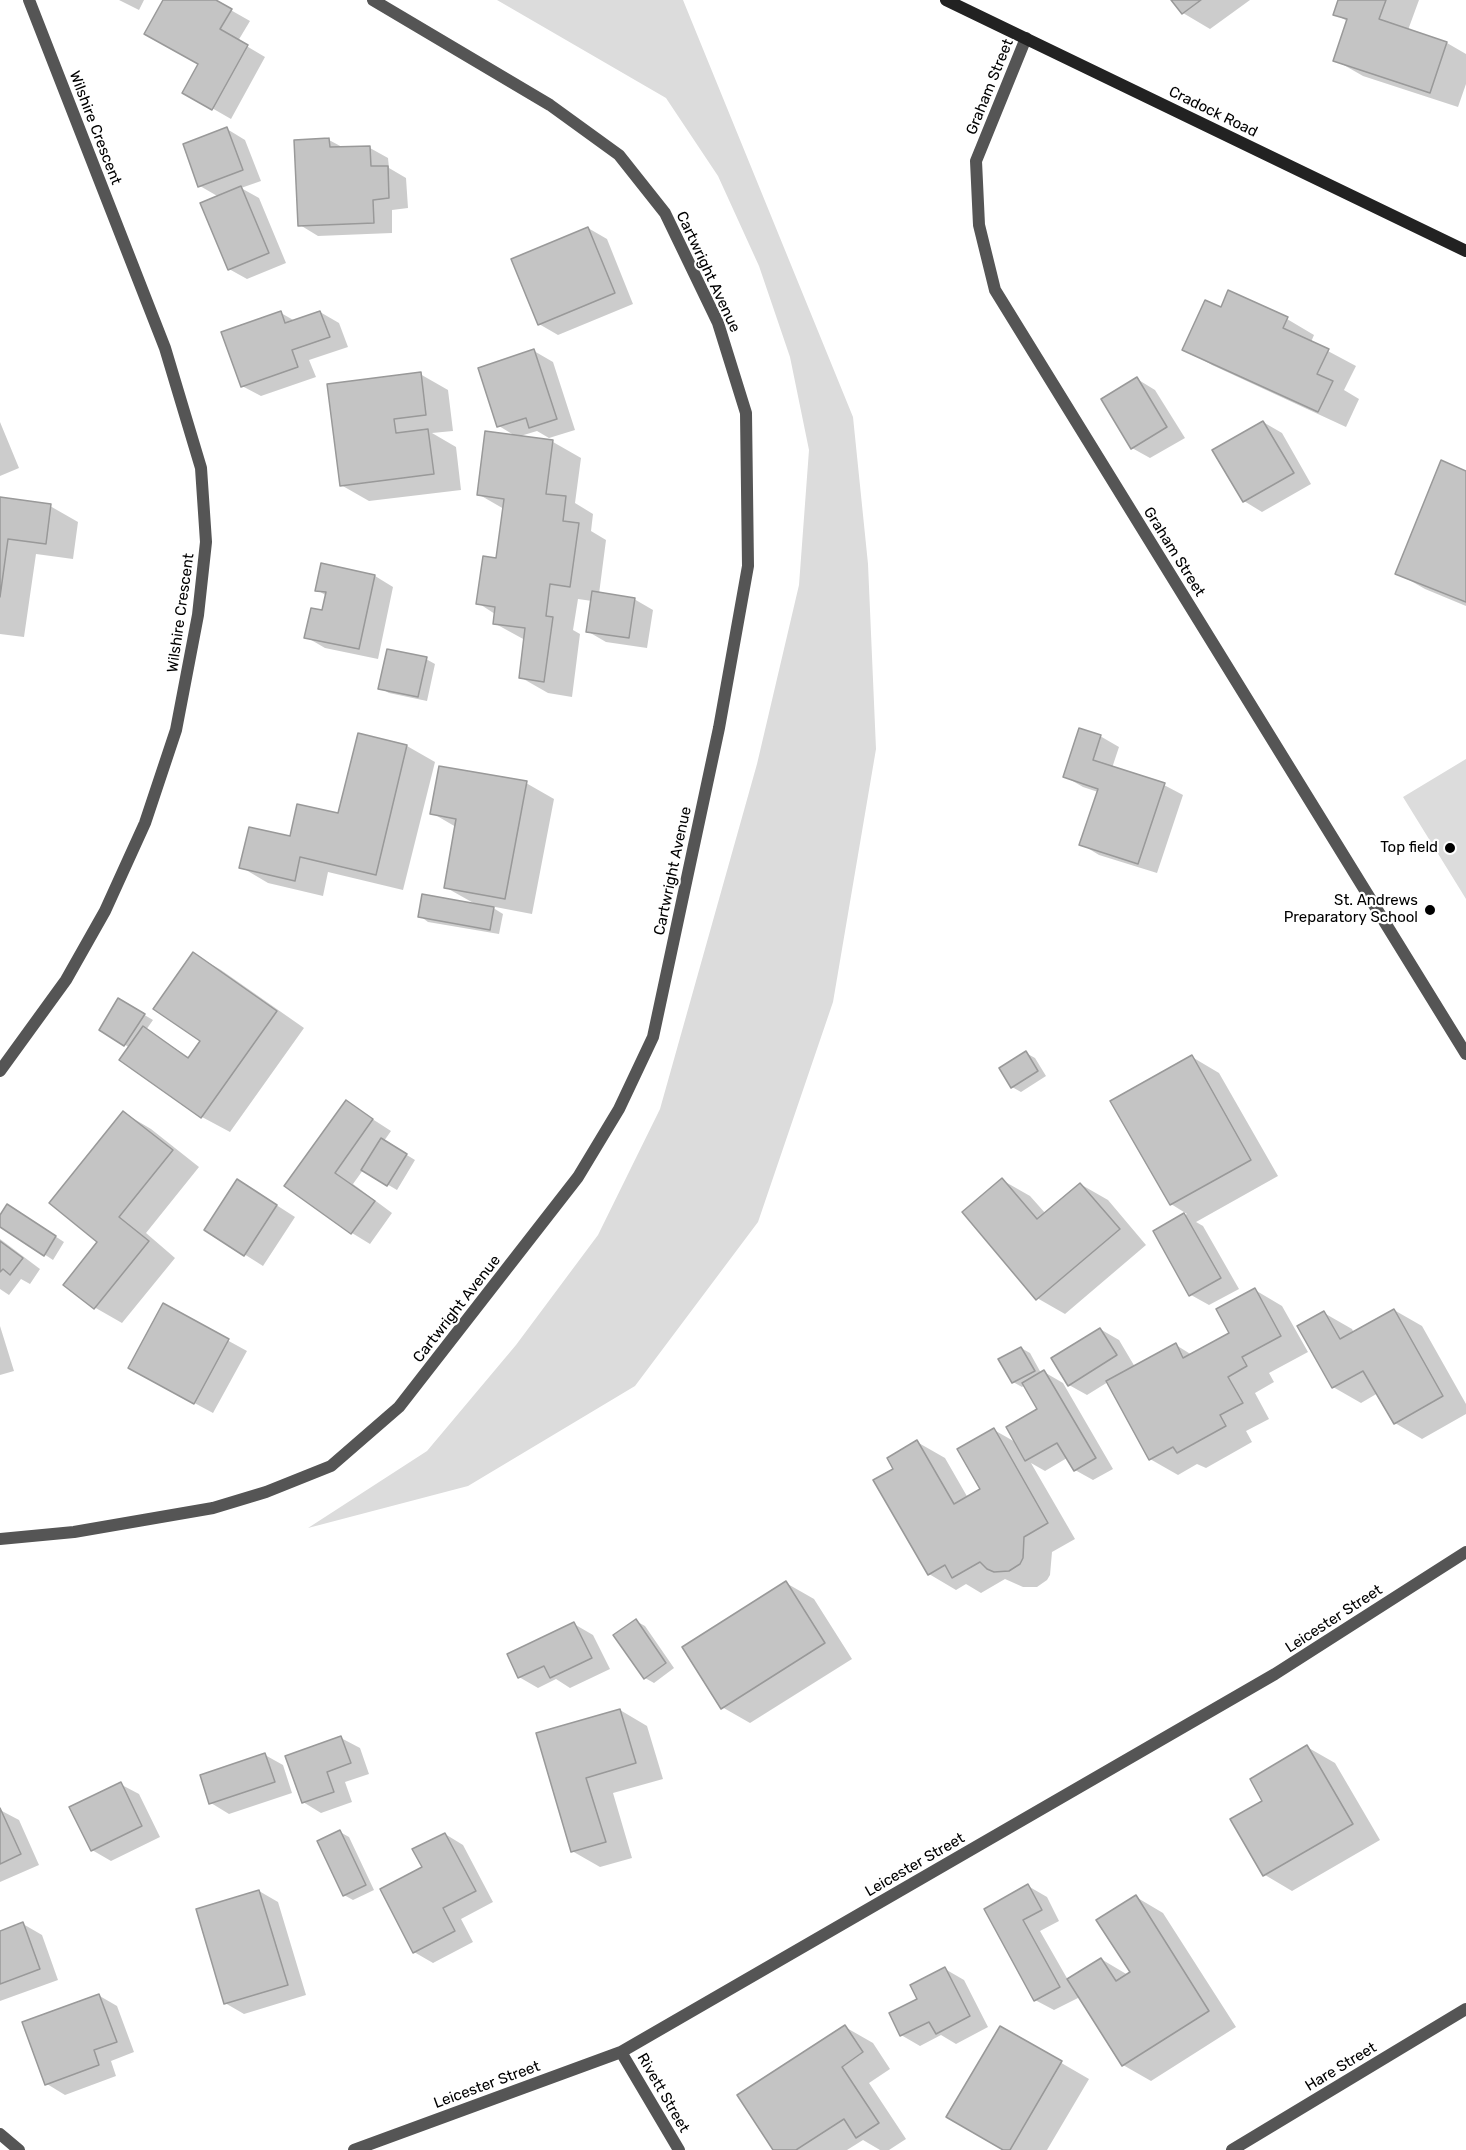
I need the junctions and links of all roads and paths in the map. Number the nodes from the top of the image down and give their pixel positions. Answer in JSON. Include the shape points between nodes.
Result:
{"nodes":[{"id":1,"x":29,"y":0,"type":"edge"},
{"id":2,"x":373,"y":0,"type":"edge"},
{"id":3,"x":946,"y":0,"type":"edge"},
{"id":4,"x":1026,"y":38,"type":"junction"},
{"id":5,"x":1466,"y":251,"type":"edge"},
{"id":6,"x":1466,"y":1054,"type":"edge"},
{"id":7,"x":0,"y":1071,"type":"edge"},
{"id":8,"x":0,"y":1539,"type":"edge"},
{"id":9,"x":1466,"y":1552,"type":"edge"},
{"id":10,"x":1466,"y":2009,"type":"edge"},
{"id":11,"x":621,"y":2052,"type":"junction"},
{"id":12,"x":0,"y":2134,"type":"edge"},
{"id":13,"x":19,"y":2150,"type":"edge"},
{"id":14,"x":354,"y":2150,"type":"edge"},
{"id":15,"x":679,"y":2150,"type":"edge"},
{"id":16,"x":1232,"y":2150,"type":"edge"}],
"edges":[{"from":1,"to":7,"type":"street","name":"Wilshire Crescent","via":[[165,348],[201,468],[206,542],[198,615],[177,730],[145,823],[105,911],[66,980]]},
{"from":2,"to":8,"type":"street","name":"Cartwright Avenue","via":[[550,105],[619,155],[665,213],[718,323],[746,413],[748,566],[719,728],[653,1037],[619,1109],[578,1177],[399,1407],[331,1466],[213,1508],[74,1532]]},
{"from":3,"to":4,"type":"main road","name":"Cradock Road"},
{"from":4,"to":5,"type":"main road","name":"Cradock Road"},
{"from":4,"to":6,"type":"street","name":"Graham Street","via":[[976,161],[979,225],[995,290]]},
{"from":9,"to":11,"type":"street","name":"Leicester Street","via":[[1275,1674]]},
{"from":10,"to":16,"type":"street","name":"Hare Street"},
{"from":11,"to":14,"type":"street","name":"Leicester Street"},
{"from":11,"to":15,"type":"street","name":"Rivett Street"},
{"from":12,"to":13,"type":"street"}]}
